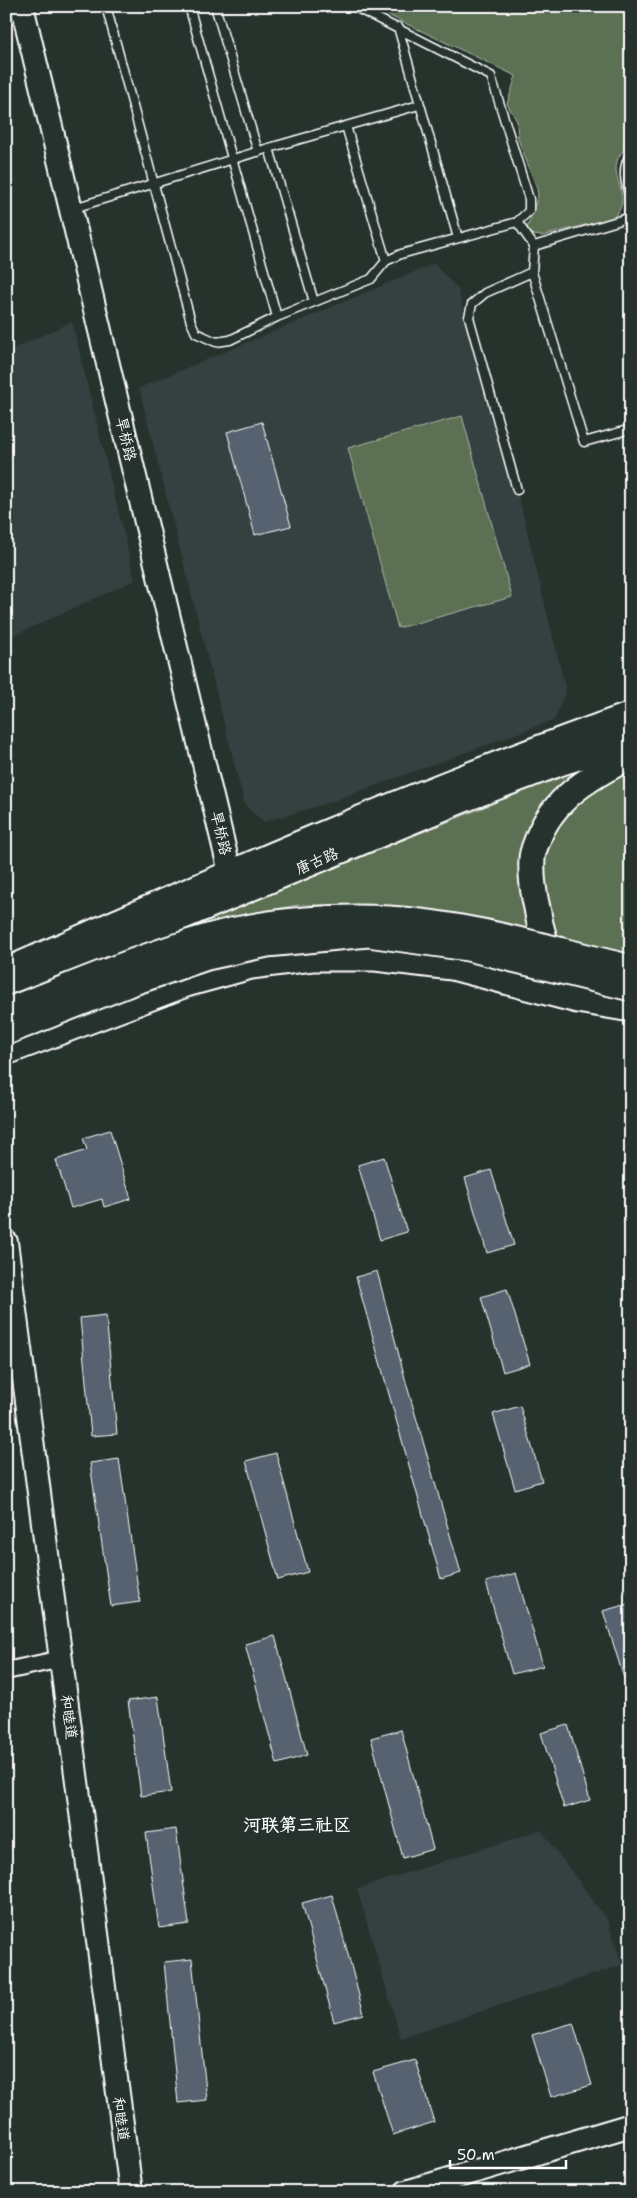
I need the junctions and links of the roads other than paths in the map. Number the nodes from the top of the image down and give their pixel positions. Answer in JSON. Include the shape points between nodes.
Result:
{"nodes":[{"id":1,"x":22,"y":6,"type":"edge"},
{"id":2,"x":106,"y":6,"type":"edge"},
{"id":3,"x":189,"y":6,"type":"edge"},
{"id":4,"x":215,"y":6,"type":"edge"},
{"id":5,"x":353,"y":6,"type":"edge"},
{"id":6,"x":398,"y":27,"type":"junction"},
{"id":7,"x":419,"y":105,"type":"junction"},
{"id":8,"x":346,"y":126,"type":"junction"},
{"id":9,"x":269,"y":148,"type":"junction"},
{"id":10,"x":258,"y":152,"type":"junction"},
{"id":11,"x":631,"y":154,"type":"edge"},
{"id":12,"x":234,"y":159,"type":"junction"},
{"id":13,"x":154,"y":184,"type":"junction"},
{"id":14,"x":631,"y":201,"type":"edge"},
{"id":15,"x":71,"y":209,"type":"junction"},
{"id":16,"x":631,"y":217,"type":"edge"},
{"id":17,"x":517,"y":222,"type":"junction"},
{"id":18,"x":458,"y":238,"type":"junction"},
{"id":19,"x":534,"y":246,"type":"junction"},
{"id":20,"x":386,"y":261,"type":"junction"},
{"id":21,"x":532,"y":272,"type":"junction"},
{"id":22,"x":314,"y":302,"type":"junction"},
{"id":23,"x":277,"y":318,"type":"junction"},
{"id":24,"x":631,"y":429,"type":"edge"},
{"id":25,"x":517,"y":490,"type":"dead end"},
{"id":26,"x":631,"y":715,"type":"edge"},
{"id":27,"x":631,"y":740,"type":"edge"},
{"id":28,"x":631,"y":756,"type":"edge"},
{"id":29,"x":230,"y":872,"type":"junction"},
{"id":30,"x":631,"y":968,"type":"edge"},
{"id":31,"x":6,"y":971,"type":"edge"},
{"id":32,"x":631,"y":988,"type":"edge"},
{"id":33,"x":6,"y":990,"type":"edge"},
{"id":34,"x":577,"y":1000,"type":"junction"},
{"id":35,"x":631,"y":1009,"type":"edge"},
{"id":36,"x":6,"y":1012,"type":"edge"},
{"id":37,"x":6,"y":1032,"type":"edge"},
{"id":38,"x":6,"y":1052,"type":"edge"},
{"id":39,"x":6,"y":1242,"type":"edge"},
{"id":40,"x":61,"y":1660,"type":"junction"},
{"id":41,"x":6,"y":1671,"type":"edge"},
{"id":42,"x":631,"y":2125,"type":"edge"},
{"id":43,"x":131,"y":2192,"type":"edge"},
{"id":44,"x":406,"y":2192,"type":"edge"}],
"edges":[{"from":1,"to":15,"type":"street","name":"旱桥路"},
{"from":2,"to":13,"type":"lane"},
{"from":3,"to":12,"type":"lane"},
{"from":4,"to":10,"type":"lane"},
{"from":5,"to":6,"type":"lane"},
{"from":6,"to":7,"type":"lane"},
{"from":6,"to":17,"type":"lane","via":[[491,76],[529,199],[529,211]]},
{"from":7,"to":8,"type":"lane"},
{"from":7,"to":18,"type":"lane"},
{"from":8,"to":9,"type":"lane"},
{"from":8,"to":20,"type":"lane"},
{"from":9,"to":10,"type":"lane"},
{"from":9,"to":22,"type":"lane"},
{"from":10,"to":12,"type":"lane"},
{"from":11,"to":14,"type":"lane","via":[[625,165]]},
{"from":12,"to":13,"type":"lane"},
{"from":12,"to":23,"type":"lane"},
{"from":13,"to":15,"type":"lane"},
{"from":13,"to":23,"type":"lane","via":[[196,333],[216,342],[230,340]]},
{"from":15,"to":29,"type":"street","name":"旱桥路"},
{"from":16,"to":19,"type":"lane"},
{"from":17,"to":18,"type":"lane"},
{"from":17,"to":19,"type":"lane"},
{"from":18,"to":20,"type":"lane"},
{"from":19,"to":21,"type":"lane"},
{"from":20,"to":22,"type":"lane","via":[[371,279]]},
{"from":21,"to":24,"type":"lane","via":[[584,442]]},
{"from":21,"to":25,"type":"lane","via":[[485,293],[472,304],[469,317]]},
{"from":22,"to":23,"type":"lane"},
{"from":26,"to":29,"type":"main road"},
{"from":27,"to":33,"type":"main road","name":"唐古路","via":[[464,799]]},
{"from":28,"to":34,"type":"main road","via":[[599,772],[571,792],[551,813],[532,856],[532,884],[538,917],[552,958]]},
{"from":29,"to":31,"type":"main road"},
{"from":30,"to":36,"type":"main road","bridge":true,"via":[[465,928],[389,919],[312,919],[233,931],[170,948]]},
{"from":32,"to":37,"type":"main road","bridge":true,"via":[[468,948],[368,934],[267,944],[207,957]]},
{"from":34,"to":35,"type":"main road"},
{"from":34,"to":38,"type":"main road","via":[[452,967],[375,958],[312,958],[251,966],[186,984]]},
{"from":39,"to":40,"type":"street","name":"和睦道"},
{"from":40,"to":41,"type":"street"},
{"from":40,"to":43,"type":"street","name":"和睦道"},
{"from":42,"to":44,"type":"street"}]}
